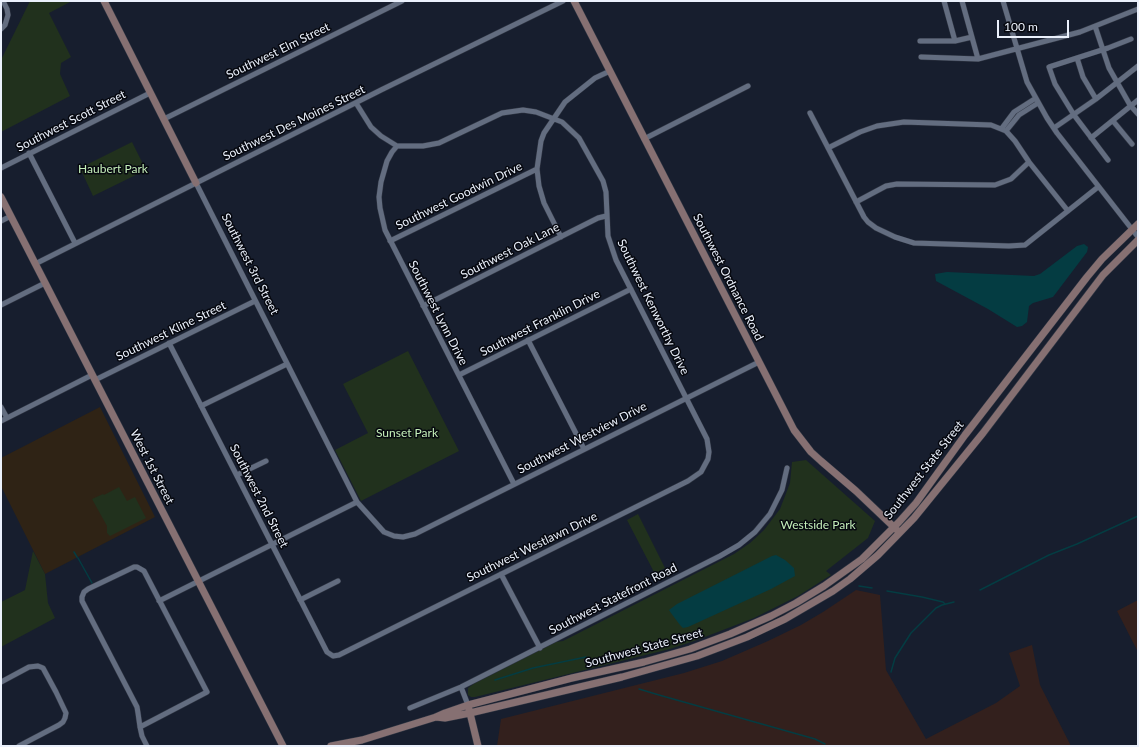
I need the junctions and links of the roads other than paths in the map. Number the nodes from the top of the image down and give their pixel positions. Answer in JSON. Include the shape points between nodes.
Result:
{"nodes":[{"id":1,"x":3,"y":1,"type":"edge"},
{"id":2,"x":104,"y":1,"type":"edge"},
{"id":3,"x":402,"y":1,"type":"edge"},
{"id":4,"x":563,"y":1,"type":"edge"},
{"id":5,"x":574,"y":1,"type":"edge"},
{"id":6,"x":944,"y":1,"type":"edge"},
{"id":7,"x":962,"y":1,"type":"edge"},
{"id":8,"x":1003,"y":1,"type":"edge"},
{"id":9,"x":1138,"y":9,"type":"edge"},
{"id":10,"x":1095,"y":26,"type":"junction"},
{"id":11,"x":1,"y":28,"type":"edge"},
{"id":12,"x":972,"y":37,"type":"junction"},
{"id":13,"x":1131,"y":38,"type":"dead end"},
{"id":14,"x":920,"y":41,"type":"dead end"},
{"id":15,"x":955,"y":41,"type":"junction"},
{"id":16,"x":1016,"y":48,"type":"junction"},
{"id":17,"x":1102,"y":50,"type":"junction"},
{"id":18,"x":921,"y":57,"type":"dead end"},
{"id":19,"x":1077,"y":58,"type":"junction"},
{"id":20,"x":978,"y":59,"type":"junction"},
{"id":21,"x":1138,"y":66,"type":"edge"},
{"id":22,"x":610,"y":71,"type":"junction"},
{"id":23,"x":1117,"y":83,"type":"junction"},
{"id":24,"x":748,"y":86,"type":"dead end"},
{"id":25,"x":150,"y":93,"type":"junction"},
{"id":26,"x":1096,"y":99,"type":"junction"},
{"id":27,"x":1037,"y":100,"type":"junction"},
{"id":28,"x":1138,"y":100,"type":"edge"},
{"id":29,"x":356,"y":103,"type":"junction"},
{"id":30,"x":1130,"y":105,"type":"junction"},
{"id":31,"x":810,"y":113,"type":"dead end"},
{"id":32,"x":1138,"y":114,"type":"edge"},
{"id":33,"x":1074,"y":116,"type":"junction"},
{"id":34,"x":553,"y":118,"type":"junction"},
{"id":35,"x":164,"y":119,"type":"junction"},
{"id":36,"x":1113,"y":121,"type":"junction"},
{"id":37,"x":1054,"y":128,"type":"junction"},
{"id":38,"x":1004,"y":129,"type":"junction"},
{"id":39,"x":1090,"y":138,"type":"junction"},
{"id":40,"x":644,"y":139,"type":"junction"},
{"id":41,"x":1132,"y":144,"type":"dead end"},
{"id":42,"x":397,"y":146,"type":"junction"},
{"id":43,"x":828,"y":148,"type":"junction"},
{"id":44,"x":29,"y":153,"type":"junction"},
{"id":45,"x":1108,"y":160,"type":"dead end"},
{"id":46,"x":1029,"y":162,"type":"junction"},
{"id":47,"x":1,"y":168,"type":"edge"},
{"id":48,"x":537,"y":169,"type":"junction"},
{"id":49,"x":196,"y":183,"type":"junction"},
{"id":50,"x":1098,"y":187,"type":"junction"},
{"id":51,"x":1,"y":198,"type":"edge"},
{"id":52,"x":856,"y":202,"type":"junction"},
{"id":53,"x":1068,"y":211,"type":"junction"},
{"id":54,"x":11,"y":216,"type":"junction"},
{"id":55,"x":606,"y":216,"type":"junction"},
{"id":56,"x":1,"y":221,"type":"edge"},
{"id":57,"x":1138,"y":224,"type":"edge"},
{"id":58,"x":1132,"y":229,"type":"junction"},
{"id":59,"x":561,"y":237,"type":"junction"},
{"id":60,"x":1138,"y":239,"type":"edge"},
{"id":61,"x":390,"y":241,"type":"junction"},
{"id":62,"x":75,"y":243,"type":"junction"},
{"id":63,"x":35,"y":264,"type":"junction"},
{"id":64,"x":45,"y":283,"type":"junction"},
{"id":65,"x":631,"y":289,"type":"junction"},
{"id":66,"x":256,"y":301,"type":"junction"},
{"id":67,"x":1,"y":305,"type":"edge"},
{"id":68,"x":423,"y":306,"type":"junction"},
{"id":69,"x":528,"y":340,"type":"junction"},
{"id":70,"x":169,"y":343,"type":"junction"},
{"id":71,"x":759,"y":362,"type":"junction"},
{"id":72,"x":287,"y":364,"type":"junction"},
{"id":73,"x":459,"y":375,"type":"junction"},
{"id":74,"x":94,"y":378,"type":"junction"},
{"id":75,"x":686,"y":398,"type":"junction"},
{"id":76,"x":1,"y":406,"type":"edge"},
{"id":77,"x":201,"y":406,"type":"junction"},
{"id":78,"x":7,"y":418,"type":"junction"},
{"id":79,"x":1,"y":421,"type":"edge"},
{"id":80,"x":704,"y":432,"type":"joint"},
{"id":81,"x":584,"y":449,"type":"junction"},
{"id":82,"x":266,"y":461,"type":"dead end"},
{"id":83,"x":787,"y":468,"type":"dead end"},
{"id":84,"x":237,"y":476,"type":"junction"},
{"id":85,"x":514,"y":484,"type":"junction"},
{"id":86,"x":357,"y":502,"type":"junction"},
{"id":87,"x":895,"y":527,"type":"junction"},
{"id":88,"x":384,"y":532,"type":"joint"},
{"id":89,"x":901,"y":533,"type":"junction"},
{"id":90,"x":272,"y":544,"type":"junction"},
{"id":91,"x":501,"y":574,"type":"junction"},
{"id":92,"x":338,"y":581,"type":"dead end"},
{"id":93,"x":198,"y":582,"type":"junction"},
{"id":94,"x":300,"y":600,"type":"junction"},
{"id":95,"x":159,"y":601,"type":"junction"},
{"id":96,"x":540,"y":648,"type":"junction"},
{"id":97,"x":333,"y":656,"type":"joint"},
{"id":98,"x":1,"y":682,"type":"edge"},
{"id":99,"x":461,"y":687,"type":"junction"},
{"id":100,"x":468,"y":705,"type":"junction"},
{"id":101,"x":410,"y":708,"type":"dead end"},
{"id":102,"x":470,"y":713,"type":"junction"},
{"id":103,"x":436,"y":717,"type":"junction"},
{"id":104,"x":140,"y":727,"type":"junction"},
{"id":105,"x":19,"y":746,"type":"edge"},
{"id":106,"x":147,"y":746,"type":"edge"},
{"id":107,"x":283,"y":746,"type":"edge"},
{"id":108,"x":330,"y":746,"type":"edge"},
{"id":109,"x":478,"y":746,"type":"edge"}],
"edges":[{"from":1,"to":11,"type":"street","via":[[8,12],[5,25]]},
{"from":2,"to":25,"type":"main road","name":"Southwest 3rd Street"},
{"from":3,"to":35,"type":"street","name":"Southwest Elm Street"},
{"from":4,"to":29,"type":"street","name":"Southwest Des Moines Street"},
{"from":5,"to":22,"type":"main road","name":"Southwest Ordnance Road"},
{"from":6,"to":15,"type":"street"},
{"from":7,"to":12,"type":"street"},
{"from":8,"to":16,"type":"street"},
{"from":9,"to":10,"type":"street"},
{"from":10,"to":16,"type":"street"},
{"from":10,"to":17,"type":"street"},
{"from":12,"to":15,"type":"street"},
{"from":12,"to":20,"type":"street"},
{"from":13,"to":17,"type":"street"},
{"from":14,"to":15,"type":"street"},
{"from":16,"to":20,"type":"street"},
{"from":16,"to":27,"type":"street","via":[[1027,82]]},
{"from":17,"to":19,"type":"street"},
{"from":17,"to":23,"type":"street"},
{"from":18,"to":20,"type":"street"},
{"from":19,"to":26,"type":"street","via":[[1083,77]]},
{"from":19,"to":33,"type":"street","via":[[1048,67]]},
{"from":21,"to":23,"type":"street"},
{"from":22,"to":34,"type":"street","via":[[573,94]]},
{"from":22,"to":40,"type":"main road","name":"Southwest Ordnance Road"},
{"from":23,"to":26,"type":"street"},
{"from":23,"to":30,"type":"street"},
{"from":24,"to":40,"type":"street"},
{"from":25,"to":35,"type":"main road","name":"Southwest 3rd Street"},
{"from":25,"to":44,"type":"street","name":"Southwest Scott Street"},
{"from":26,"to":33,"type":"street"},
{"from":27,"to":37,"type":"street"},
{"from":27,"to":38,"type":"street"},
{"from":28,"to":30,"type":"street"},
{"from":29,"to":42,"type":"street","via":[[371,127]]},
{"from":29,"to":49,"type":"street","name":"Southwest Des Moines Street"},
{"from":30,"to":32,"type":"street"},
{"from":30,"to":36,"type":"street"},
{"from":31,"to":43,"type":"street"},
{"from":33,"to":37,"type":"street"},
{"from":33,"to":39,"type":"street"},
{"from":34,"to":42,"type":"street","name":"Southwest Kenworthy Drive","via":[[536,112],[509,111],[439,143]]},
{"from":34,"to":48,"type":"street","via":[[541,141]]},
{"from":34,"to":55,"type":"street","name":"Southwest Kenworthy Drive","via":[[572,130],[585,147],[603,181],[606,192]]},
{"from":35,"to":49,"type":"main road","name":"Southwest 3rd Street"},
{"from":36,"to":39,"type":"street"},
{"from":36,"to":41,"type":"street"},
{"from":37,"to":50,"type":"street"},
{"from":38,"to":43,"type":"street","via":[[991,125],[904,122],[877,126]]},
{"from":38,"to":46,"type":"street","via":[[1015,140]]},
{"from":39,"to":45,"type":"street"},
{"from":40,"to":71,"type":"main road","name":"Southwest Ordnance Road"},
{"from":42,"to":61,"type":"street","name":"Southwest Lynn Drive","via":[[384,171],[379,197],[382,219]]},
{"from":43,"to":52,"type":"street"},
{"from":44,"to":47,"type":"street","name":"Southwest Scott Street"},
{"from":44,"to":62,"type":"street"},
{"from":46,"to":52,"type":"street","via":[[1011,179],[995,185],[897,184],[886,186]]},
{"from":46,"to":53,"type":"street"},
{"from":48,"to":59,"type":"street","via":[[541,195]]},
{"from":48,"to":61,"type":"street","name":"Southwest Goodwin Drive"},
{"from":49,"to":62,"type":"street","name":"Southwest Des Moines Street"},
{"from":49,"to":66,"type":"street","name":"Southwest 3rd Street"},
{"from":50,"to":53,"type":"street"},
{"from":50,"to":58,"type":"street"},
{"from":51,"to":54,"type":"main road","name":"West 1st Street"},
{"from":52,"to":53,"type":"street","via":[[868,222],[876,228],[914,243],[1025,245]]},
{"from":54,"to":56,"type":"street"},
{"from":54,"to":63,"type":"main road","name":"West 1st Street"},
{"from":55,"to":59,"type":"street","name":"Southwest Oak Lane"},
{"from":55,"to":65,"type":"street","name":"Southwest Kenworthy Drive","via":[[610,246]]},
{"from":57,"to":58,"type":"main road","name":"Southwest State Street"},
{"from":58,"to":60,"type":"street"},
{"from":58,"to":87,"type":"main road","name":"Southwest State Street","via":[[1086,277]]},
{"from":59,"to":68,"type":"street","name":"Southwest Oak Lane"},
{"from":60,"to":89,"type":"main road","name":"Southwest State Street","via":[[1103,275],[974,445]]},
{"from":61,"to":68,"type":"street","name":"Southwest Lynn Drive"},
{"from":62,"to":63,"type":"street","name":"Southwest Des Moines Street"},
{"from":63,"to":64,"type":"main road","name":"West 1st Street"},
{"from":64,"to":67,"type":"street"},
{"from":64,"to":74,"type":"main road","name":"West 1st Street"},
{"from":65,"to":69,"type":"street","name":"Southwest Franklin Drive"},
{"from":65,"to":75,"type":"street","name":"Southwest Kenworthy Drive"},
{"from":66,"to":70,"type":"street","name":"Southwest Kline Street"},
{"from":66,"to":72,"type":"street","name":"Southwest 3rd Street"},
{"from":68,"to":73,"type":"street","name":"Southwest Lynn Drive"},
{"from":69,"to":73,"type":"street","name":"Southwest Franklin Drive"},
{"from":69,"to":81,"type":"street"},
{"from":70,"to":74,"type":"street","name":"Southwest Kline Street"},
{"from":70,"to":77,"type":"street","name":"Southwest 2nd Street"},
{"from":71,"to":75,"type":"street","name":"Southwest Westview Drive"},
{"from":71,"to":87,"type":"main road","name":"Southwest Ordnance Road","via":[[787,418],[802,441]]},
{"from":72,"to":77,"type":"street"},
{"from":72,"to":86,"type":"street","name":"Southwest 3rd Street"},
{"from":73,"to":85,"type":"street","name":"Southwest Lynn Drive"},
{"from":74,"to":78,"type":"street","name":"Southwest Kline Street"},
{"from":74,"to":93,"type":"main road","name":"West 1st Street"},
{"from":75,"to":80,"type":"street","name":"Southwest Kenworthy Drive"},
{"from":75,"to":81,"type":"street","name":"Southwest Westview Drive"},
{"from":76,"to":78,"type":"street"},
{"from":77,"to":84,"type":"street","name":"Southwest 2nd Street"},
{"from":78,"to":79,"type":"street","name":"Southwest Kline Street"},
{"from":80,"to":91,"type":"street","name":"Southwest Westlawn Drive","via":[[708,438],[709,452],[705,466],[696,477]]},
{"from":81,"to":85,"type":"street","name":"Southwest Westview Drive"},
{"from":82,"to":84,"type":"street"},
{"from":83,"to":96,"type":"street","name":"Southwest Statefront Road","via":[[782,490],[770,514],[755,532],[739,545]]},
{"from":84,"to":90,"type":"street","name":"Southwest 2nd Street"},
{"from":85,"to":88,"type":"street","name":"Southwest Westview Drive","via":[[415,534],[403,537]]},
{"from":86,"to":88,"type":"street","name":"Southwest 3rd Street"},
{"from":86,"to":90,"type":"street"},
{"from":87,"to":89,"type":"main road","name":"Southwest Ordnance Road"},
{"from":87,"to":100,"type":"main road","name":"Southwest State Street","via":[[862,559],[824,586],[771,616],[730,634],[665,656]]},
{"from":89,"to":102,"type":"main road","name":"Southwest State Street","via":[[864,568],[832,591],[785,620],[747,637],[673,663]]},
{"from":90,"to":93,"type":"street"},
{"from":90,"to":94,"type":"street","name":"Southwest 2nd Street"},
{"from":91,"to":96,"type":"street"},
{"from":91,"to":97,"type":"street","name":"Southwest Westlawn Drive"},
{"from":92,"to":94,"type":"street"},
{"from":93,"to":95,"type":"street"},
{"from":93,"to":107,"type":"main road","name":"West 1st Street"},
{"from":94,"to":97,"type":"street","name":"Southwest 2nd Street","via":[[327,652]]},
{"from":95,"to":104,"type":"street","via":[[207,692]]},
{"from":95,"to":104,"type":"street","via":[[144,572],[134,566],[88,589],[82,597],[137,708]]},
{"from":96,"to":99,"type":"street","name":"Southwest Statefront Road"},
{"from":98,"to":105,"type":"street","via":[[29,667],[43,668],[65,710],[63,722]]},
{"from":99,"to":100,"type":"street"},
{"from":99,"to":101,"type":"street","name":"Southwest Statefront Road"},
{"from":100,"to":102,"type":"main road"},
{"from":100,"to":103,"type":"main road","name":"Southwest State Street"},
{"from":102,"to":103,"type":"main road","name":"Southwest State Street","via":[[445,718]]},
{"from":102,"to":109,"type":"main road"},
{"from":103,"to":108,"type":"main road","name":"Southwest State Street","via":[[362,740]]},
{"from":104,"to":106,"type":"street"}]}
